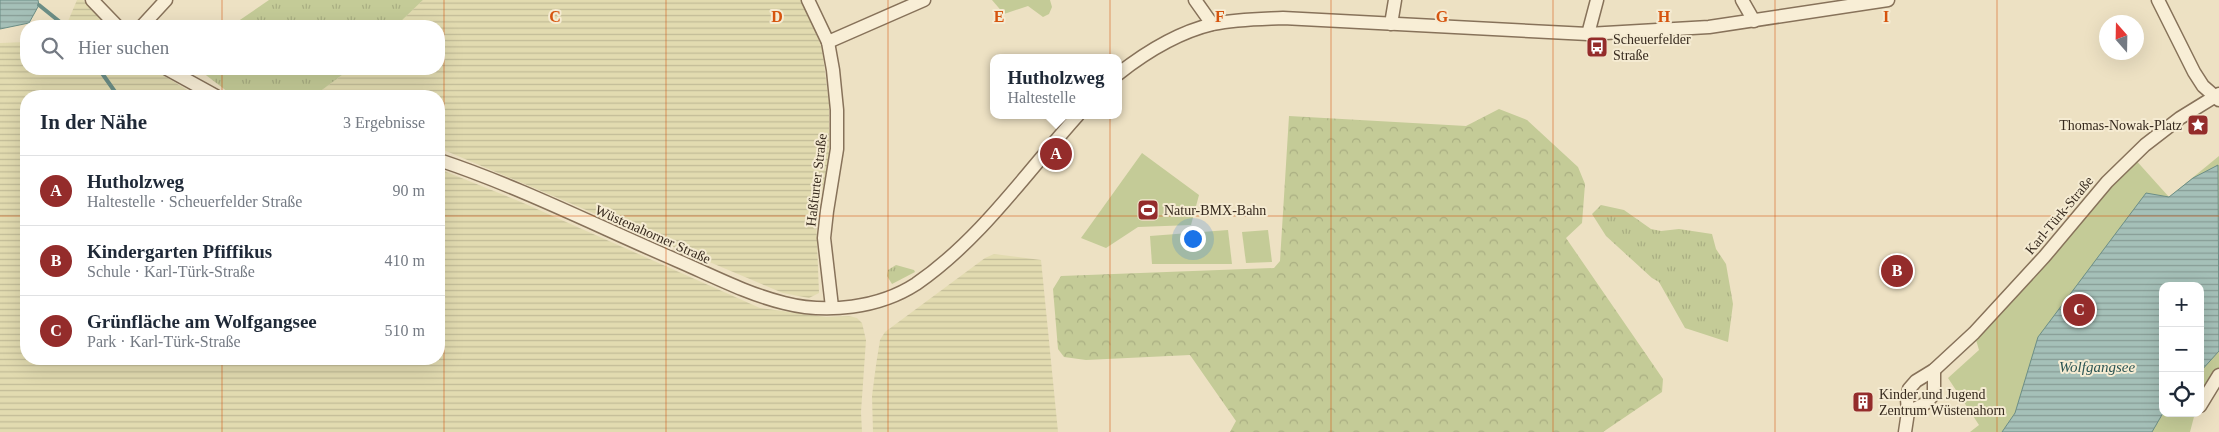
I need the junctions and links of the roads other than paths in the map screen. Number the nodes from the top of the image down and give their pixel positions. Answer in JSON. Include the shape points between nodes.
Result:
{"nodes":[{"id":1,"x":92,"y":0,"type":"edge"},
{"id":2,"x":166,"y":0,"type":"edge"},
{"id":3,"x":808,"y":0,"type":"edge"},
{"id":4,"x":924,"y":0,"type":"edge"},
{"id":5,"x":1195,"y":0,"type":"edge"},
{"id":6,"x":1395,"y":0,"type":"edge"},
{"id":7,"x":1597,"y":0,"type":"edge"},
{"id":8,"x":1742,"y":0,"type":"edge"},
{"id":9,"x":1888,"y":0,"type":"edge"},
{"id":10,"x":2158,"y":0,"type":"edge"},
{"id":11,"x":111,"y":20,"type":"edge"},
{"id":12,"x":148,"y":20,"type":"edge"},
{"id":13,"x":1754,"y":21,"type":"junction"},
{"id":14,"x":1212,"y":24,"type":"junction"},
{"id":15,"x":1391,"y":24,"type":"junction"},
{"id":16,"x":1588,"y":34,"type":"junction"},
{"id":17,"x":828,"y":42,"type":"junction"},
{"id":18,"x":1122,"y":71,"type":"edge"},
{"id":19,"x":178,"y":75,"type":"edge"},
{"id":20,"x":205,"y":90,"type":"edge"},
{"id":21,"x":2218,"y":97,"type":"edge"},
{"id":22,"x":1075,"y":119,"type":"edge"},
{"id":23,"x":445,"y":162,"type":"edge"},
{"id":24,"x":832,"y":307,"type":"junction"},
{"id":25,"x":1934,"y":370,"type":"junction"},
{"id":26,"x":2219,"y":375,"type":"edge"},
{"id":27,"x":2204,"y":400,"type":"edge"},
{"id":28,"x":1908,"y":412,"type":"junction"},
{"id":29,"x":1905,"y":432,"type":"edge"}],
"edges":[{"from":1,"to":11,"type":"street"},
{"from":2,"to":12,"type":"street"},
{"from":3,"to":17,"type":"street","name":"Haßfurter Straße"},
{"from":4,"to":17,"type":"street"},
{"from":5,"to":14,"type":"street"},
{"from":6,"to":15,"type":"street"},
{"from":7,"to":16,"type":"street"},
{"from":8,"to":13,"type":"street"},
{"from":9,"to":13,"type":"street"},
{"from":10,"to":21,"type":"street","via":[[2194,72],[2203,86]]},
{"from":13,"to":16,"type":"street","via":[[1672,30]]},
{"from":14,"to":15,"type":"street","via":[[1283,18]]},
{"from":14,"to":18,"type":"street","via":[[1151,50]]},
{"from":15,"to":16,"type":"street"},
{"from":17,"to":24,"type":"street","name":"Haßfurter Straße","via":[[834,70],[837,118],[837,149],[824,238]]},
{"from":19,"to":20,"type":"street"},
{"from":21,"to":25,"type":"street","name":"Karl-Türk-Straße","via":[[2180,118],[2139,151],[2107,182],[1974,333]]},
{"from":22,"to":24,"type":"street","name":"Wüstenahorner Straße","via":[[984,224],[915,285],[892,297],[862,305]]},
{"from":23,"to":24,"type":"street","name":"Wüstenahorner Straße","via":[[482,175],[735,286],[784,303]]},
{"from":25,"to":28,"type":"street","name":"Karl-Türk-Straße","via":[[1909,389],[1906,399]]},
{"from":25,"to":28,"type":"street","via":[[1934,394],[1926,403]]},
{"from":26,"to":27,"type":"street"},
{"from":28,"to":29,"type":"street","name":"Karl-Türk-Straße"}]}
